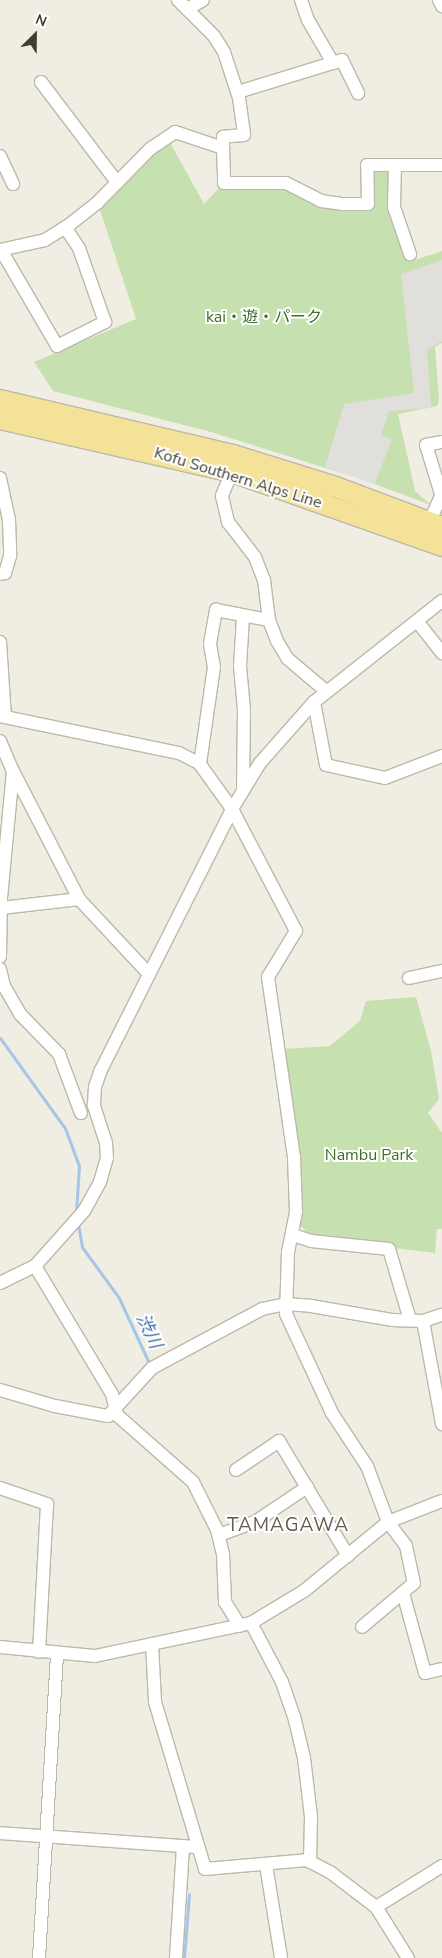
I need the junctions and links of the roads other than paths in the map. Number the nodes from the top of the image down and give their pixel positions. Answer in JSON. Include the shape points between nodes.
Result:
{"nodes":[{"id":1,"x":203,"y":0,"type":"edge"},
{"id":2,"x":301,"y":0,"type":"edge"},
{"id":3,"x":439,"y":0,"type":"edge"},
{"id":4,"x":182,"y":5,"type":"edge"},
{"id":5,"x":442,"y":6,"type":"edge"},
{"id":6,"x":333,"y":63,"type":"junction"},
{"id":7,"x":41,"y":82,"type":"dead end"},
{"id":8,"x":238,"y":92,"type":"junction"},
{"id":9,"x":358,"y":93,"type":"dead end"},
{"id":10,"x":223,"y":148,"type":"junction"},
{"id":11,"x":0,"y":156,"type":"edge"},
{"id":12,"x":395,"y":165,"type":"junction"},
{"id":13,"x":442,"y":165,"type":"edge"},
{"id":14,"x":116,"y":182,"type":"junction"},
{"id":15,"x":13,"y":184,"type":"dead end"},
{"id":16,"x":65,"y":227,"type":"junction"},
{"id":17,"x":1,"y":250,"type":"edge"},
{"id":18,"x":410,"y":254,"type":"dead end"},
{"id":19,"x":0,"y":400,"type":"edge"},
{"id":20,"x":0,"y":418,"type":"edge"},
{"id":21,"x":442,"y":442,"type":"edge"},
{"id":22,"x":232,"y":472,"type":"junction"},
{"id":23,"x":0,"y":478,"type":"edge"},
{"id":24,"x":442,"y":494,"type":"edge"},
{"id":25,"x":436,"y":525,"type":"edge"},
{"id":26,"x":442,"y":546,"type":"edge"},
{"id":27,"x":0,"y":574,"type":"edge"},
{"id":28,"x":442,"y":601,"type":"edge"},
{"id":29,"x":244,"y":616,"type":"junction"},
{"id":30,"x":269,"y":620,"type":"junction"},
{"id":31,"x":417,"y":621,"type":"junction"},
{"id":32,"x":0,"y":642,"type":"edge"},
{"id":33,"x":442,"y":653,"type":"edge"},
{"id":34,"x":327,"y":692,"type":"junction"},
{"id":35,"x":314,"y":702,"type":"junction"},
{"id":36,"x":2,"y":717,"type":"edge"},
{"id":37,"x":0,"y":741,"type":"edge"},
{"id":38,"x":442,"y":756,"type":"edge"},
{"id":39,"x":200,"y":764,"type":"junction"},
{"id":40,"x":13,"y":771,"type":"junction"},
{"id":41,"x":243,"y":790,"type":"junction"},
{"id":42,"x":232,"y":808,"type":"junction"},
{"id":43,"x":79,"y":899,"type":"junction"},
{"id":44,"x":1,"y":908,"type":"edge"},
{"id":45,"x":0,"y":957,"type":"edge"},
{"id":46,"x":0,"y":968,"type":"edge"},
{"id":47,"x":442,"y":971,"type":"edge"},
{"id":48,"x":149,"y":974,"type":"junction"},
{"id":49,"x":409,"y":978,"type":"dead end"},
{"id":50,"x":81,"y":1113,"type":"dead end"},
{"id":51,"x":294,"y":1236,"type":"junction"},
{"id":52,"x":35,"y":1266,"type":"junction"},
{"id":53,"x":0,"y":1283,"type":"edge"},
{"id":54,"x":285,"y":1304,"type":"junction"},
{"id":55,"x":442,"y":1314,"type":"edge"},
{"id":56,"x":417,"y":1320,"type":"junction"},
{"id":57,"x":0,"y":1390,"type":"edge"},
{"id":58,"x":116,"y":1411,"type":"junction"},
{"id":59,"x":442,"y":1424,"type":"edge"},
{"id":60,"x":236,"y":1470,"type":"dead end"},
{"id":61,"x":307,"y":1487,"type":"junction"},
{"id":62,"x":0,"y":1488,"type":"edge"},
{"id":63,"x":442,"y":1501,"type":"edge"},
{"id":64,"x":388,"y":1522,"type":"junction"},
{"id":65,"x":219,"y":1535,"type":"junction"},
{"id":66,"x":348,"y":1556,"type":"junction"},
{"id":67,"x":403,"y":1593,"type":"junction"},
{"id":68,"x":245,"y":1624,"type":"junction"},
{"id":69,"x":362,"y":1627,"type":"dead end"},
{"id":70,"x":152,"y":1644,"type":"junction"},
{"id":71,"x":0,"y":1647,"type":"edge"},
{"id":72,"x":39,"y":1652,"type":"junction"},
{"id":73,"x":57,"y":1653,"type":"junction"},
{"id":74,"x":442,"y":1669,"type":"edge"},
{"id":75,"x":0,"y":1833,"type":"edge"},
{"id":76,"x":46,"y":1836,"type":"junction"},
{"id":77,"x":183,"y":1846,"type":"junction"},
{"id":78,"x":196,"y":1848,"type":"junction"},
{"id":79,"x":310,"y":1862,"type":"junction"},
{"id":80,"x":266,"y":1865,"type":"junction"},
{"id":81,"x":442,"y":1866,"type":"edge"},
{"id":82,"x":376,"y":1907,"type":"junction"},
{"id":83,"x":39,"y":1958,"type":"edge"},
{"id":84,"x":176,"y":1958,"type":"edge"},
{"id":85,"x":281,"y":1958,"type":"edge"},
{"id":86,"x":408,"y":1958,"type":"edge"}],
"edges":[{"from":1,"to":4,"type":"street"},
{"from":2,"to":6,"type":"street","via":[[308,20]]},
{"from":3,"to":5,"type":"street"},
{"from":4,"to":8,"type":"street","via":[[214,36],[224,52]]},
{"from":6,"to":8,"type":"street"},
{"from":6,"to":9,"type":"street","via":[[342,60]]},
{"from":7,"to":14,"type":"street"},
{"from":8,"to":10,"type":"street","via":[[244,135],[222,137]]},
{"from":10,"to":12,"type":"street","via":[[224,183],[286,183],[321,201],[342,204],[368,204],[367,165]]},
{"from":10,"to":14,"type":"street","via":[[175,132],[150,149]]},
{"from":11,"to":15,"type":"street"},
{"from":12,"to":13,"type":"street"},
{"from":12,"to":18,"type":"street","via":[[394,207]]},
{"from":14,"to":16,"type":"street","via":[[97,203]]},
{"from":16,"to":17,"type":"street","via":[[45,240]]},
{"from":16,"to":17,"type":"street","via":[[79,248],[105,322],[57,346]]},
{"from":19,"to":25,"type":"main road","name":"Kofu Southern Alps Line","via":[[233,455],[336,487]]},
{"from":20,"to":22,"type":"main road","name":"Kofu Southern Alps Line"},
{"from":21,"to":24,"type":"street","via":[[426,445]]},
{"from":22,"to":26,"type":"main road","name":"Kofu Southern Alps Line"},
{"from":22,"to":30,"type":"street","via":[[222,496],[228,522],[256,557],[264,580]]},
{"from":23,"to":27,"type":"street","via":[[9,520],[10,556],[5,573]]},
{"from":24,"to":25,"type":"street"},
{"from":28,"to":31,"type":"street"},
{"from":29,"to":30,"type":"street"},
{"from":29,"to":39,"type":"street","via":[[216,610],[210,644],[214,666]]},
{"from":29,"to":41,"type":"street","via":[[240,666],[244,710]]},
{"from":30,"to":34,"type":"street","via":[[288,658]]},
{"from":31,"to":33,"type":"street"},
{"from":31,"to":34,"type":"street"},
{"from":32,"to":36,"type":"street"},
{"from":34,"to":35,"type":"street"},
{"from":35,"to":38,"type":"street","via":[[326,766],[385,778]]},
{"from":35,"to":41,"type":"street","via":[[260,763]]},
{"from":36,"to":39,"type":"street","via":[[179,753]]},
{"from":37,"to":40,"type":"street"},
{"from":39,"to":42,"type":"street"},
{"from":40,"to":43,"type":"street"},
{"from":40,"to":44,"type":"street"},
{"from":41,"to":42,"type":"street"},
{"from":42,"to":48,"type":"street"},
{"from":42,"to":51,"type":"street","via":[[296,931],[268,977],[294,1157]]},
{"from":43,"to":44,"type":"street"},
{"from":43,"to":48,"type":"street"},
{"from":44,"to":45,"type":"street"},
{"from":46,"to":50,"type":"street","via":[[4,986],[20,1014],[59,1054]]},
{"from":47,"to":49,"type":"street"},
{"from":48,"to":52,"type":"street","via":[[95,1087],[94,1105],[106,1143],[107,1158],[100,1182],[84,1212]]},
{"from":51,"to":54,"type":"street","via":[[288,1252]]},
{"from":51,"to":56,"type":"street","via":[[312,1241],[389,1249]]},
{"from":52,"to":53,"type":"street"},
{"from":52,"to":58,"type":"street","via":[[108,1387]]},
{"from":54,"to":56,"type":"street"},
{"from":54,"to":58,"type":"street","via":[[262,1309],[152,1368]]},
{"from":54,"to":64,"type":"street","via":[[291,1327],[332,1413],[368,1466]]},
{"from":55,"to":56,"type":"street"},
{"from":56,"to":59,"type":"street"},
{"from":57,"to":58,"type":"street","via":[[55,1406],[108,1416]]},
{"from":58,"to":65,"type":"street","via":[[124,1422],[193,1482]]},
{"from":60,"to":61,"type":"street","via":[[279,1442]]},
{"from":61,"to":65,"type":"street","via":[[255,1522]]},
{"from":61,"to":66,"type":"street"},
{"from":62,"to":72,"type":"street","via":[[47,1504]]},
{"from":63,"to":64,"type":"street"},
{"from":64,"to":66,"type":"street"},
{"from":64,"to":67,"type":"street","via":[[406,1546],[414,1583]]},
{"from":65,"to":68,"type":"street","via":[[226,1602]]},
{"from":66,"to":68,"type":"street","via":[[304,1591]]},
{"from":67,"to":69,"type":"street"},
{"from":67,"to":74,"type":"street","via":[[425,1673]]},
{"from":68,"to":70,"type":"street"},
{"from":68,"to":79,"type":"street","via":[[282,1682],[296,1724],[311,1817]]},
{"from":70,"to":73,"type":"street","via":[[95,1656]]},
{"from":70,"to":78,"type":"street","via":[[155,1702]]},
{"from":71,"to":72,"type":"street"},
{"from":72,"to":73,"type":"street"},
{"from":73,"to":76,"type":"street"},
{"from":75,"to":76,"type":"street"},
{"from":76,"to":77,"type":"street"},
{"from":76,"to":83,"type":"street"},
{"from":77,"to":78,"type":"street"},
{"from":77,"to":84,"type":"street"},
{"from":78,"to":80,"type":"street","via":[[205,1869]]},
{"from":79,"to":80,"type":"street"},
{"from":79,"to":82,"type":"street","via":[[330,1872]]},
{"from":80,"to":85,"type":"street"},
{"from":81,"to":82,"type":"street"},
{"from":82,"to":86,"type":"street"}]}
